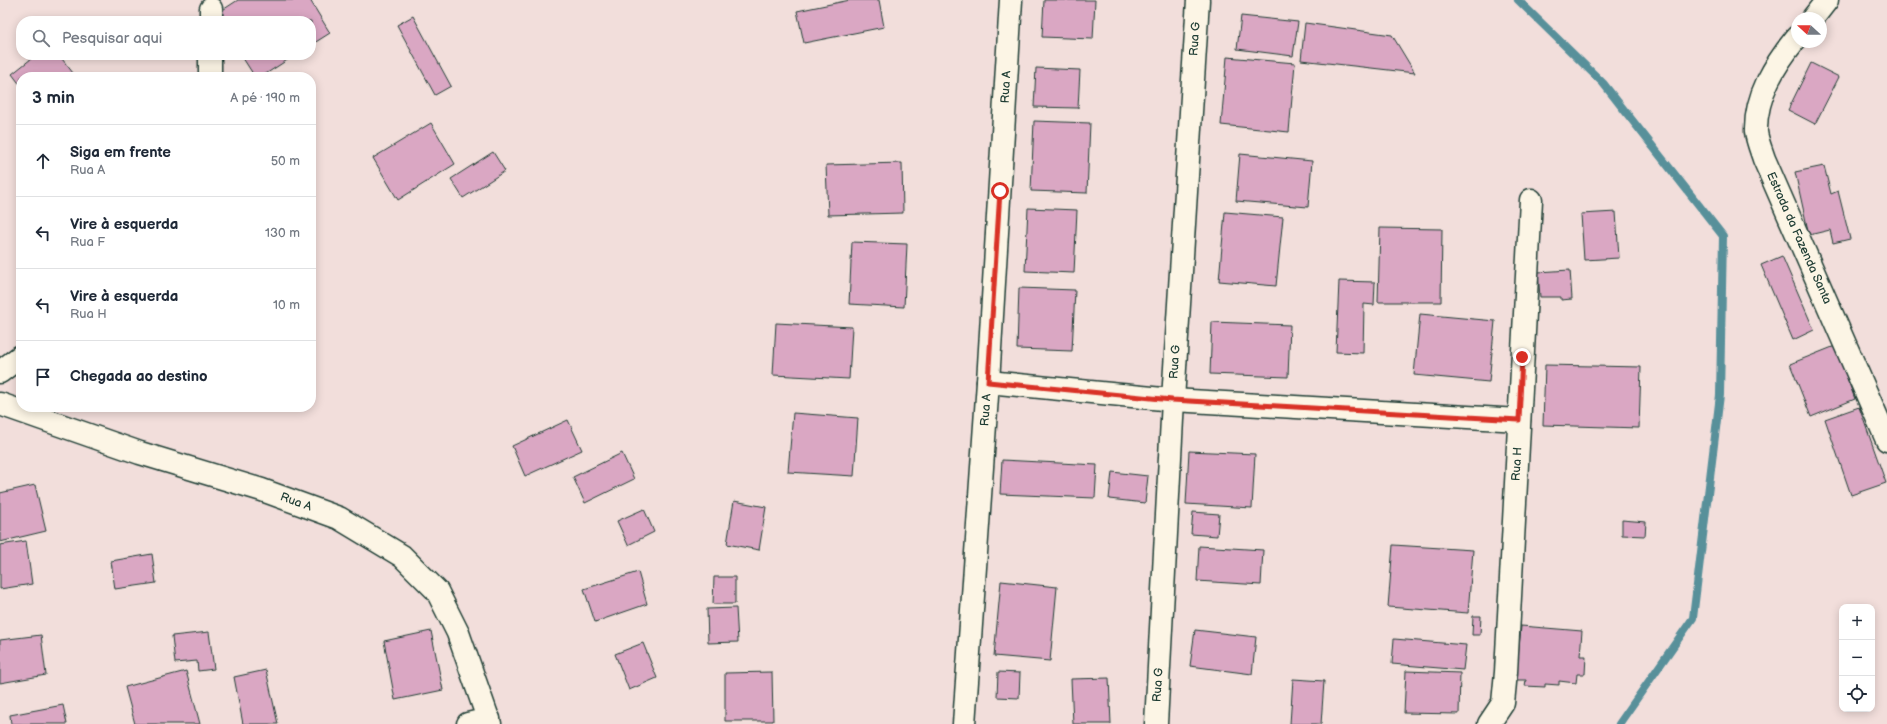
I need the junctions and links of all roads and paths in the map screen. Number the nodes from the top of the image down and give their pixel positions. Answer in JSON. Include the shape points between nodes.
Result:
{"nodes":[{"id":1,"x":1011,"y":0,"type":"edge"},
{"id":2,"x":1198,"y":0,"type":"edge"},
{"id":3,"x":1827,"y":0,"type":"edge"},
{"id":4,"x":1818,"y":12,"type":"edge"},
{"id":5,"x":1791,"y":44,"type":"edge"},
{"id":6,"x":210,"y":60,"type":"edge"},
{"id":7,"x":210,"y":72,"type":"edge"},
{"id":8,"x":1531,"y":200,"type":"dead end"},
{"id":9,"x":16,"y":360,"type":"edge"},
{"id":10,"x":0,"y":372,"type":"edge"},
{"id":11,"x":988,"y":382,"type":"junction"},
{"id":12,"x":1172,"y":400,"type":"junction"},
{"id":13,"x":0,"y":404,"type":"edge"},
{"id":14,"x":16,"y":410,"type":"edge"},
{"id":15,"x":23,"y":412,"type":"edge"},
{"id":16,"x":1519,"y":420,"type":"junction"},
{"id":17,"x":1887,"y":440,"type":"edge"},
{"id":18,"x":482,"y":722,"type":"edge"},
{"id":19,"x":964,"y":724,"type":"edge"},
{"id":20,"x":1156,"y":724,"type":"edge"},
{"id":21,"x":1489,"y":724,"type":"edge"}],
"edges":[{"from":1,"to":11,"type":"street","name":"Rua A"},
{"from":2,"to":12,"type":"street","name":"Rua G"},
{"from":3,"to":4,"type":"street"},
{"from":5,"to":17,"type":"street","name":"Estrada da Fazenda Santa","via":[[1779,59],[1763,91],[1756,133],[1764,159]]},
{"from":6,"to":7,"type":"street"},
{"from":8,"to":16,"type":"street","name":"Rua H"},
{"from":9,"to":10,"type":"street"},
{"from":11,"to":12,"type":"street"},
{"from":11,"to":19,"type":"street","name":"Rua A"},
{"from":12,"to":16,"type":"street"},
{"from":12,"to":20,"type":"street","name":"Rua G"},
{"from":13,"to":14,"type":"street","name":"Rua A"},
{"from":15,"to":18,"type":"street","name":"Rua A","via":[[140,453],[262,490],[339,518],[402,556],[437,591],[458,633]]},
{"from":16,"to":21,"type":"street","name":"Rua H","via":[[1504,696],[1503,703]]}]}
